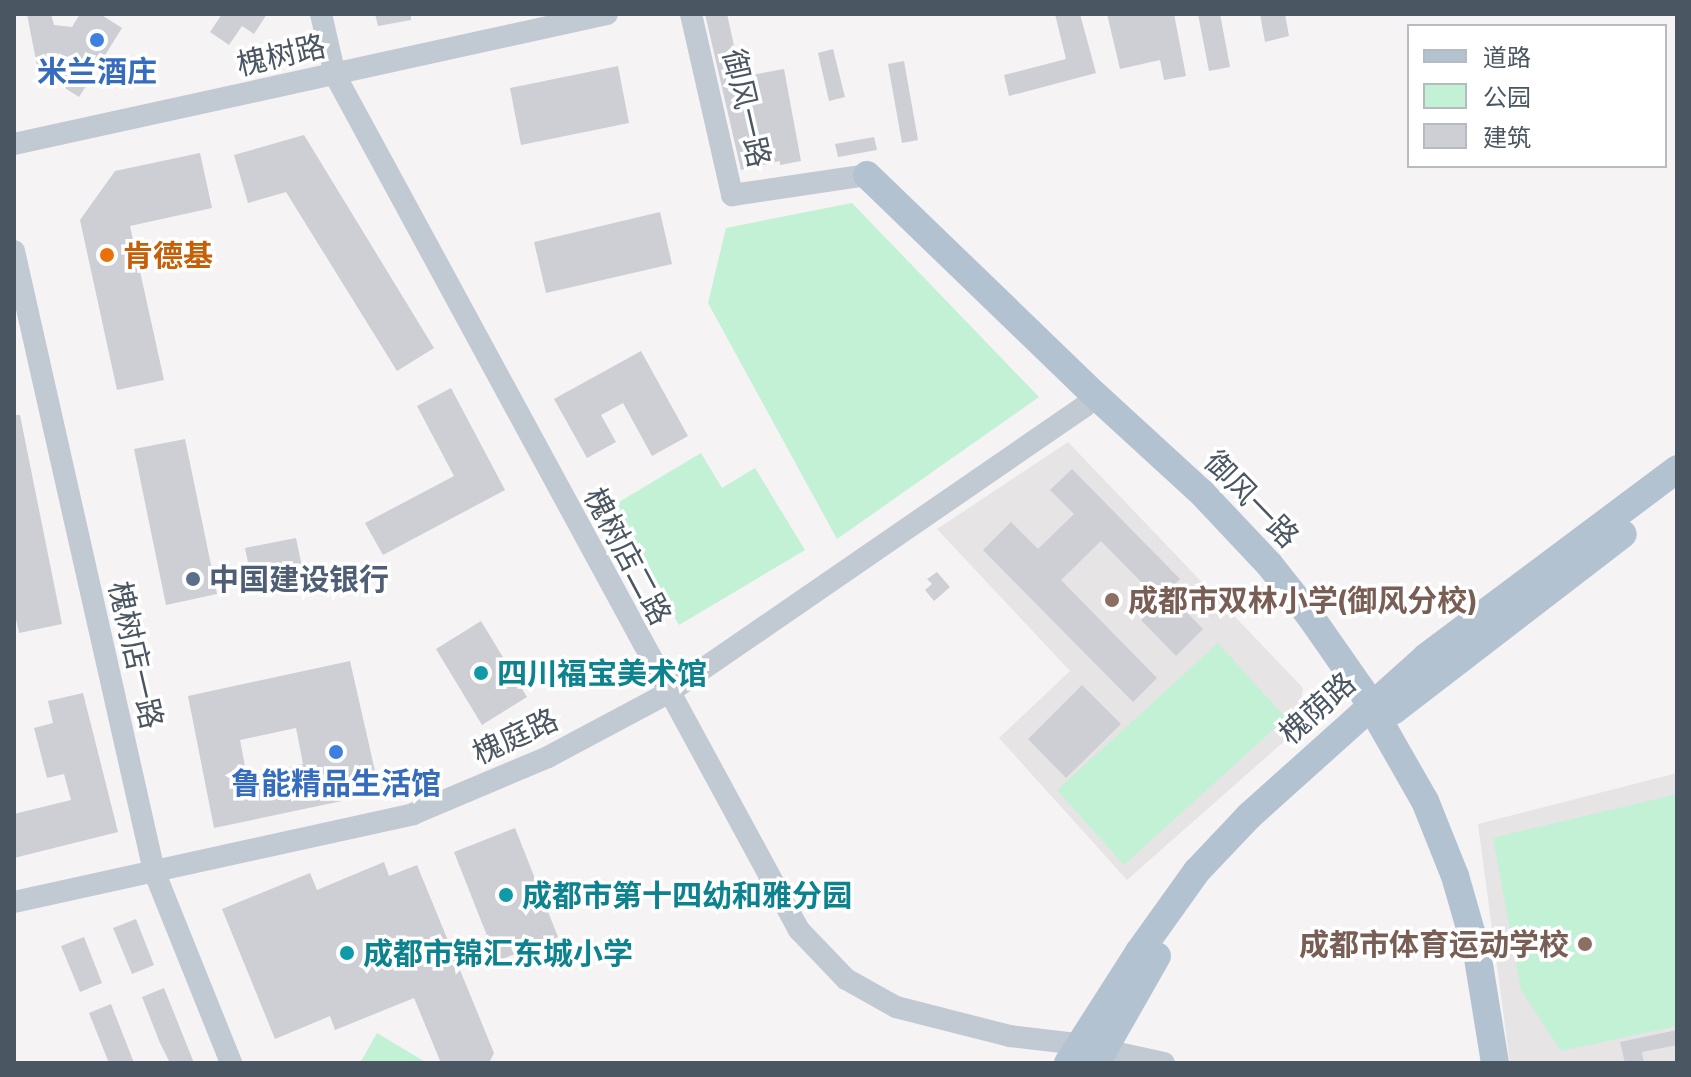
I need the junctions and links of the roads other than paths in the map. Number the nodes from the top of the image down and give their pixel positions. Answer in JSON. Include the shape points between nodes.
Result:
{"nodes":[{"id":1,"x":321,"y":14,"type":"edge"},
{"id":2,"x":607,"y":14,"type":"edge"},
{"id":3,"x":691,"y":14,"type":"edge"},
{"id":4,"x":335,"y":75,"type":"junction"},
{"id":5,"x":14,"y":144,"type":"edge"},
{"id":6,"x":858,"y":176,"type":"joint"},
{"id":7,"x":14,"y":251,"type":"edge"},
{"id":8,"x":1090,"y":401,"type":"junction"},
{"id":9,"x":1677,"y":469,"type":"edge"},
{"id":10,"x":1677,"y":493,"type":"edge"},
{"id":11,"x":668,"y":693,"type":"junction"},
{"id":12,"x":1369,"y":719,"type":"junction"},
{"id":13,"x":154,"y":871,"type":"junction"},
{"id":14,"x":14,"y":902,"type":"edge"},
{"id":15,"x":1086,"y":1055,"type":"edge"},
{"id":16,"x":231,"y":1063,"type":"edge"},
{"id":17,"x":1164,"y":1063,"type":"edge"},
{"id":18,"x":1476,"y":1063,"type":"edge"},
{"id":19,"x":1495,"y":1063,"type":"edge"}],
"edges":[{"from":1,"to":4,"type":"street","name":"槐树店二路"},
{"from":2,"to":4,"type":"street","name":"槐树路"},
{"from":3,"to":6,"type":"street","name":"御风一路","via":[[732,195]]},
{"from":4,"to":5,"type":"street","name":"槐树路"},
{"from":4,"to":11,"type":"street","name":"槐树店二路"},
{"from":6,"to":8,"type":"main road","name":"御风一路"},
{"from":7,"to":13,"type":"street","name":"槐树店一路"},
{"from":8,"to":11,"type":"street","name":"槐庭路"},
{"from":8,"to":12,"type":"main road","name":"御风一路","via":[[1202,493],[1269,564]]},
{"from":9,"to":12,"type":"main road","name":"槐荫路","via":[[1426,657]]},
{"from":10,"to":12,"type":"main road","name":"槐荫路"},
{"from":11,"to":13,"type":"street","name":"槐庭路","via":[[548,757],[413,814]]},
{"from":11,"to":15,"type":"street","name":"槐树店二路","via":[[799,930],[846,979],[896,1007]]},
{"from":12,"to":15,"type":"main road","name":"槐荫路","via":[[1249,816],[1197,871]]},
{"from":12,"to":18,"type":"main road","name":"御风一路","via":[[1436,879],[1459,958]]},
{"from":12,"to":19,"type":"main road","name":"御风一路","via":[[1425,801],[1455,876],[1477,952]]},
{"from":13,"to":14,"type":"street","name":"槐庭路"},
{"from":13,"to":16,"type":"street","name":"槐树店一路"},
{"from":15,"to":17,"type":"street","name":"槐树店二路"}]}
